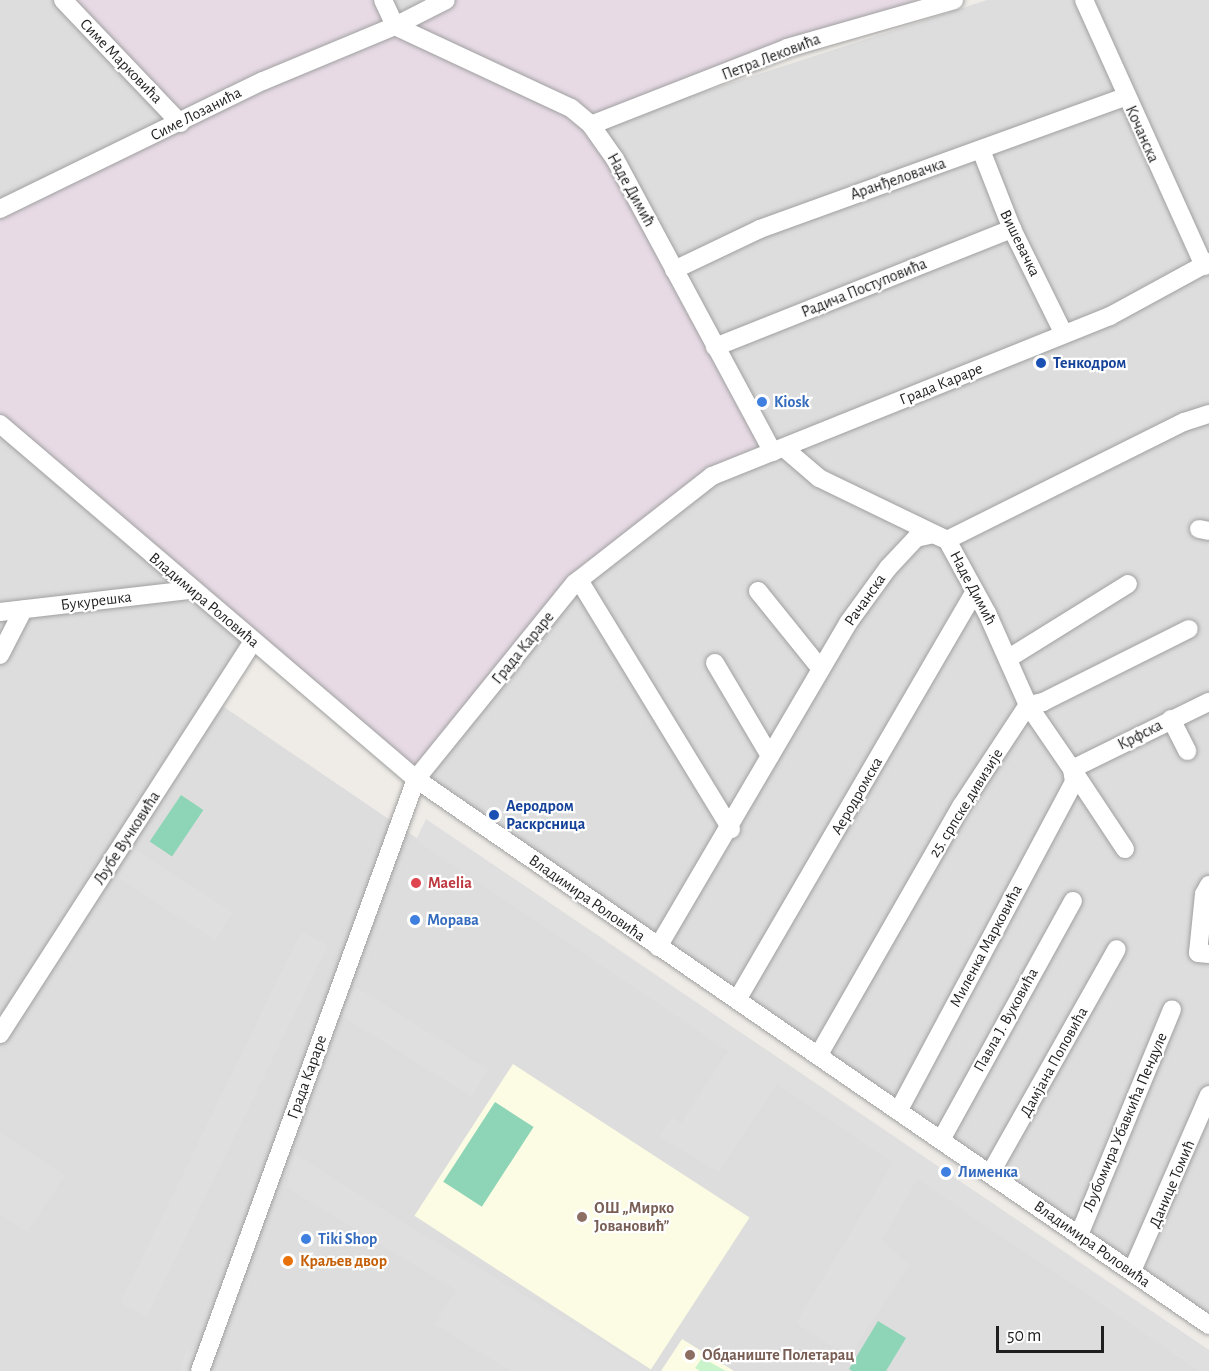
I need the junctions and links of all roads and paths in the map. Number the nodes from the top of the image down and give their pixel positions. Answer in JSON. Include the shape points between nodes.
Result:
{"nodes":[{"id":1,"x":63,"y":0,"type":"edge"},
{"id":2,"x":383,"y":0,"type":"edge"},
{"id":3,"x":446,"y":0,"type":"edge"},
{"id":4,"x":954,"y":0,"type":"edge"},
{"id":5,"x":1084,"y":0,"type":"edge"},
{"id":6,"x":395,"y":26,"type":"junction"},
{"id":7,"x":1125,"y":98,"type":"junction"},
{"id":8,"x":180,"y":123,"type":"junction"},
{"id":9,"x":591,"y":125,"type":"junction"},
{"id":10,"x":981,"y":150,"type":"junction"},
{"id":11,"x":0,"y":208,"type":"edge"},
{"id":12,"x":1012,"y":229,"type":"junction"},
{"id":13,"x":1206,"y":264,"type":"edge"},
{"id":14,"x":674,"y":270,"type":"junction"},
{"id":15,"x":1064,"y":334,"type":"junction"},
{"id":16,"x":715,"y":347,"type":"junction"},
{"id":17,"x":1209,"y":414,"type":"edge"},
{"id":18,"x":0,"y":424,"type":"edge"},
{"id":19,"x":778,"y":450,"type":"junction"},
{"id":20,"x":947,"y":540,"type":"junction"},
{"id":21,"x":579,"y":580,"type":"junction"},
{"id":22,"x":1128,"y":584,"type":"dead end"},
{"id":23,"x":191,"y":590,"type":"junction"},
{"id":24,"x":758,"y":591,"type":"dead end"},
{"id":25,"x":975,"y":591,"type":"junction"},
{"id":26,"x":23,"y":610,"type":"junction"},
{"id":27,"x":0,"y":612,"type":"edge"},
{"id":28,"x":1189,"y":630,"type":"dead end"},
{"id":29,"x":253,"y":640,"type":"junction"},
{"id":30,"x":0,"y":655,"type":"edge"},
{"id":31,"x":1009,"y":658,"type":"junction"},
{"id":32,"x":715,"y":663,"type":"dead end"},
{"id":33,"x":821,"y":669,"type":"junction"},
{"id":34,"x":1209,"y":702,"type":"edge"},
{"id":35,"x":1028,"y":705,"type":"junction"},
{"id":36,"x":1171,"y":719,"type":"junction"},
{"id":37,"x":1187,"y":751,"type":"dead end"},
{"id":38,"x":770,"y":756,"type":"junction"},
{"id":39,"x":1073,"y":776,"type":"junction"},
{"id":40,"x":416,"y":779,"type":"junction"},
{"id":41,"x":730,"y":829,"type":"junction"},
{"id":42,"x":1125,"y":849,"type":"dead end"},
{"id":43,"x":1209,"y":885,"type":"edge"},
{"id":44,"x":1073,"y":901,"type":"dead end"},
{"id":45,"x":658,"y":947,"type":"junction"},
{"id":46,"x":1117,"y":949,"type":"dead end"},
{"id":47,"x":1204,"y":954,"type":"edge"},
{"id":48,"x":737,"y":1000,"type":"junction"},
{"id":49,"x":1172,"y":1009,"type":"dead end"},
{"id":50,"x":0,"y":1034,"type":"edge"},
{"id":51,"x":818,"y":1056,"type":"junction"},
{"id":52,"x":1209,"y":1095,"type":"edge"},
{"id":53,"x":898,"y":1111,"type":"junction"},
{"id":54,"x":941,"y":1140,"type":"junction"},
{"id":55,"x":990,"y":1174,"type":"junction"},
{"id":56,"x":1079,"y":1235,"type":"junction"},
{"id":57,"x":1132,"y":1271,"type":"junction"},
{"id":58,"x":1209,"y":1325,"type":"edge"},
{"id":59,"x":200,"y":1371,"type":"edge"}],
"edges":[{"from":1,"to":8,"type":"street","name":"Симе Марковића"},
{"from":2,"to":6,"type":"street"},
{"from":3,"to":6,"type":"street","name":"Симе Лозанића"},
{"from":4,"to":9,"type":"street","name":"Петра Лековића","via":[[787,48]]},
{"from":5,"to":7,"type":"street","name":"Кочанска"},
{"from":6,"to":8,"type":"street","name":"Симе Лозанића","via":[[323,53]]},
{"from":6,"to":9,"type":"street","name":"Наде Димић","via":[[571,108]]},
{"from":7,"to":10,"type":"street","name":"Аранђеловачка"},
{"from":7,"to":13,"type":"street","name":"Кочанска"},
{"from":8,"to":11,"type":"street","name":"Симе Лозанића"},
{"from":9,"to":14,"type":"street","name":"Наде Димић","via":[[615,159]]},
{"from":10,"to":12,"type":"street","name":"Вишевачка"},
{"from":10,"to":14,"type":"street","name":"Аранђеловачка","via":[[760,229]]},
{"from":12,"to":15,"type":"street","name":"Вишевачка"},
{"from":12,"to":16,"type":"street","name":"Радича Поступовића"},
{"from":13,"to":15,"type":"street","name":"Града Караре","via":[[1110,316]]},
{"from":14,"to":16,"type":"street","name":"Наде Димић"},
{"from":15,"to":19,"type":"street","name":"Града Караре"},
{"from":16,"to":19,"type":"street","name":"Наде Димић"},
{"from":17,"to":20,"type":"street","via":[[1184,422]]},
{"from":18,"to":23,"type":"street","name":"Владимира Роловића"},
{"from":19,"to":20,"type":"street","name":"Наде Димић","via":[[819,478]]},
{"from":19,"to":21,"type":"street","name":"Града Караре","via":[[712,476]]},
{"from":20,"to":25,"type":"street","name":"Наде Димић"},
{"from":20,"to":33,"type":"street","name":"Рачанска","via":[[933,534],[916,538],[866,596]]},
{"from":21,"to":40,"type":"street","name":"Града Караре"},
{"from":21,"to":41,"type":"street"},
{"from":22,"to":31,"type":"street"},
{"from":23,"to":26,"type":"street","name":"Букурешка"},
{"from":23,"to":29,"type":"street","name":"Владимира Роловића"},
{"from":24,"to":33,"type":"street"},
{"from":25,"to":31,"type":"street","name":"Наде Димић"},
{"from":25,"to":48,"type":"street","name":"Аеродромска"},
{"from":26,"to":27,"type":"street","name":"Букурешка"},
{"from":26,"to":30,"type":"street"},
{"from":28,"to":35,"type":"street","via":[[1043,702]]},
{"from":29,"to":40,"type":"street","name":"Владимира Роловића"},
{"from":29,"to":50,"type":"street","name":"Љубе Вучковића"},
{"from":31,"to":35,"type":"street","name":"Наде Димић"},
{"from":32,"to":38,"type":"street"},
{"from":33,"to":38,"type":"street","name":"Рачанска"},
{"from":34,"to":36,"type":"street","name":"Крфска"},
{"from":35,"to":39,"type":"street","name":"Наде Димић"},
{"from":35,"to":51,"type":"street","name":"25. српске дивизије","via":[[962,805]]},
{"from":36,"to":37,"type":"street"},
{"from":36,"to":39,"type":"street","name":"Крфска"},
{"from":38,"to":41,"type":"street","name":"Рачанска"},
{"from":39,"to":42,"type":"street","name":"Наде Димић"},
{"from":39,"to":53,"type":"street","name":"Миленка Марковића"},
{"from":40,"to":45,"type":"street","name":"Владимира Роловића"},
{"from":40,"to":59,"type":"street","name":"Града Караре"},
{"from":41,"to":45,"type":"street","name":"Рачанска"},
{"from":43,"to":47,"type":"street","via":[[1204,894]]},
{"from":44,"to":54,"type":"street","name":"Павла Ј. Вуковића"},
{"from":45,"to":48,"type":"street","name":"Владимира Роловића"},
{"from":46,"to":55,"type":"street","name":"Дамјана Поповића"},
{"from":48,"to":51,"type":"street","name":"Владимира Роловића"},
{"from":49,"to":56,"type":"street","name":"Љубомира Убавкића Пендуле"},
{"from":51,"to":53,"type":"street","name":"Владимира Роловића"},
{"from":52,"to":57,"type":"street","name":"Данице Томић"},
{"from":53,"to":54,"type":"street","name":"Владимира Роловића"},
{"from":54,"to":55,"type":"street","name":"Владимира Роловића"},
{"from":55,"to":56,"type":"street","name":"Владимира Роловића"},
{"from":56,"to":57,"type":"street","name":"Владимира Роловића"},
{"from":57,"to":58,"type":"street","name":"Владимира Роловића"}]}
